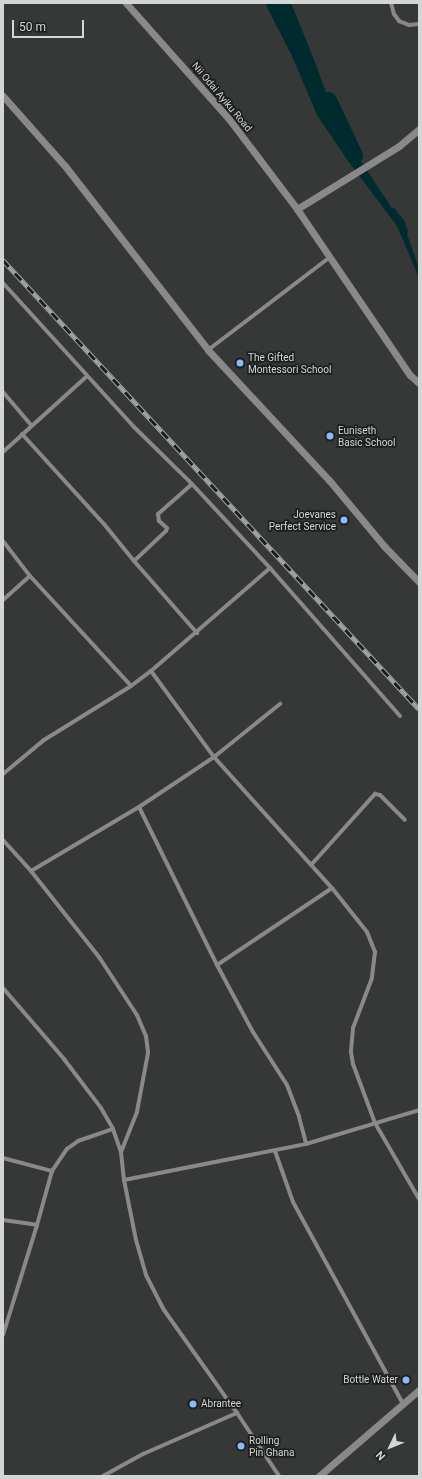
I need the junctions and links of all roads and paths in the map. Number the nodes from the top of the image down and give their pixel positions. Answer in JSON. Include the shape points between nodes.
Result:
{"nodes":[{"id":1,"x":126,"y":3,"type":"edge"},
{"id":2,"x":391,"y":3,"type":"edge"},
{"id":3,"x":419,"y":24,"type":"edge"},
{"id":4,"x":3,"y":96,"type":"edge"},
{"id":5,"x":419,"y":129,"type":"edge"},
{"id":6,"x":297,"y":209,"type":"junction"},
{"id":7,"x":331,"y":256,"type":"junction"},
{"id":8,"x":3,"y":283,"type":"edge"},
{"id":9,"x":208,"y":350,"type":"junction"},
{"id":10,"x":88,"y":376,"type":"junction"},
{"id":11,"x":419,"y":383,"type":"edge"},
{"id":12,"x":3,"y":392,"type":"edge"},
{"id":13,"x":32,"y":425,"type":"junction"},
{"id":14,"x":22,"y":434,"type":"junction"},
{"id":15,"x":3,"y":452,"type":"edge"},
{"id":16,"x":192,"y":484,"type":"junction"},
{"id":17,"x":3,"y":541,"type":"edge"},
{"id":18,"x":134,"y":561,"type":"junction"},
{"id":19,"x":270,"y":568,"type":"junction"},
{"id":20,"x":30,"y":576,"type":"junction"},
{"id":21,"x":419,"y":582,"type":"edge"},
{"id":22,"x":3,"y":600,"type":"edge"},
{"id":23,"x":196,"y":633,"type":"junction"},
{"id":24,"x":151,"y":671,"type":"junction"},
{"id":25,"x":131,"y":686,"type":"junction"},
{"id":26,"x":280,"y":704,"type":"dead end"},
{"id":27,"x":400,"y":716,"type":"dead end"},
{"id":28,"x":214,"y":757,"type":"junction"},
{"id":29,"x":3,"y":774,"type":"edge"},
{"id":30,"x":138,"y":807,"type":"junction"},
{"id":31,"x":405,"y":820,"type":"dead end"},
{"id":32,"x":3,"y":840,"type":"edge"},
{"id":33,"x":311,"y":865,"type":"junction"},
{"id":34,"x":31,"y":871,"type":"junction"},
{"id":35,"x":332,"y":888,"type":"junction"},
{"id":36,"x":217,"y":966,"type":"junction"},
{"id":37,"x":3,"y":988,"type":"edge"},
{"id":38,"x":419,"y":1110,"type":"edge"},
{"id":39,"x":374,"y":1123,"type":"junction"},
{"id":40,"x":113,"y":1129,"type":"junction"},
{"id":41,"x":306,"y":1144,"type":"junction"},
{"id":42,"x":274,"y":1151,"type":"junction"},
{"id":43,"x":120,"y":1152,"type":"junction"},
{"id":44,"x":3,"y":1158,"type":"edge"},
{"id":45,"x":52,"y":1171,"type":"junction"},
{"id":46,"x":124,"y":1180,"type":"junction"},
{"id":47,"x":419,"y":1199,"type":"edge"},
{"id":48,"x":3,"y":1220,"type":"edge"},
{"id":49,"x":37,"y":1225,"type":"junction"},
{"id":50,"x":5,"y":1324,"type":"edge"},
{"id":51,"x":3,"y":1335,"type":"edge"},
{"id":52,"x":419,"y":1390,"type":"edge"},
{"id":53,"x":403,"y":1404,"type":"junction"},
{"id":54,"x":237,"y":1413,"type":"junction"},
{"id":55,"x":103,"y":1476,"type":"edge"},
{"id":56,"x":279,"y":1476,"type":"edge"},
{"id":57,"x":319,"y":1476,"type":"edge"}],
"edges":[{"from":1,"to":6,"type":"street","name":"Nii Odai Ayiku Road","via":[[229,118]]},
{"from":2,"to":3,"type":"street","via":[[399,21],[409,25]]},
{"from":4,"to":9,"type":"street","via":[[65,166]]},
{"from":5,"to":6,"type":"street","via":[[411,138]]},
{"from":6,"to":7,"type":"street","name":"Nii Odai Ayiku Road"},
{"from":7,"to":9,"type":"street"},
{"from":7,"to":11,"type":"street","name":"Nii Odai Ayiku Road","via":[[410,375]]},
{"from":8,"to":10,"type":"street"},
{"from":9,"to":21,"type":"street"},
{"from":10,"to":13,"type":"street"},
{"from":10,"to":16,"type":"street","via":[[133,426]]},
{"from":12,"to":13,"type":"street"},
{"from":13,"to":14,"type":"street"},
{"from":14,"to":15,"type":"street"},
{"from":14,"to":18,"type":"street"},
{"from":16,"to":18,"type":"street","via":[[158,514],[159,521],[167,528],[166,531]]},
{"from":16,"to":19,"type":"street"},
{"from":17,"to":20,"type":"street"},
{"from":18,"to":23,"type":"street"},
{"from":19,"to":23,"type":"street"},
{"from":19,"to":27,"type":"street"},
{"from":20,"to":22,"type":"street"},
{"from":20,"to":25,"type":"street"},
{"from":23,"to":24,"type":"street"},
{"from":24,"to":25,"type":"street"},
{"from":24,"to":28,"type":"street"},
{"from":25,"to":29,"type":"street","via":[[44,740]]},
{"from":26,"to":28,"type":"street"},
{"from":28,"to":30,"type":"street"},
{"from":28,"to":33,"type":"street"},
{"from":30,"to":34,"type":"street"},
{"from":30,"to":36,"type":"street"},
{"from":31,"to":33,"type":"street","via":[[380,795],[375,794]]},
{"from":32,"to":34,"type":"street"},
{"from":33,"to":35,"type":"street"},
{"from":34,"to":43,"type":"street","via":[[99,957],[137,1015],[146,1036],[148,1053],[137,1112]]},
{"from":35,"to":36,"type":"street"},
{"from":35,"to":39,"type":"street","via":[[367,932],[375,952],[372,978],[353,1028],[351,1052]]},
{"from":36,"to":41,"type":"street","via":[[253,1032],[287,1085]]},
{"from":37,"to":40,"type":"street","via":[[64,1059],[101,1108]]},
{"from":38,"to":39,"type":"street"},
{"from":39,"to":41,"type":"street"},
{"from":39,"to":47,"type":"street"},
{"from":40,"to":43,"type":"street"},
{"from":40,"to":45,"type":"street","via":[[78,1141],[68,1149]]},
{"from":41,"to":42,"type":"street"},
{"from":42,"to":46,"type":"street"},
{"from":42,"to":53,"type":"street","via":[[293,1202]]},
{"from":43,"to":46,"type":"street"},
{"from":44,"to":45,"type":"street"},
{"from":45,"to":49,"type":"street"},
{"from":46,"to":54,"type":"street","via":[[146,1275],[164,1310]]},
{"from":48,"to":49,"type":"street"},
{"from":49,"to":50,"type":"street"},
{"from":50,"to":51,"type":"street"},
{"from":52,"to":53,"type":"street"},
{"from":53,"to":57,"type":"street"},
{"from":54,"to":55,"type":"street","via":[[143,1454]]},
{"from":54,"to":56,"type":"street"}]}
